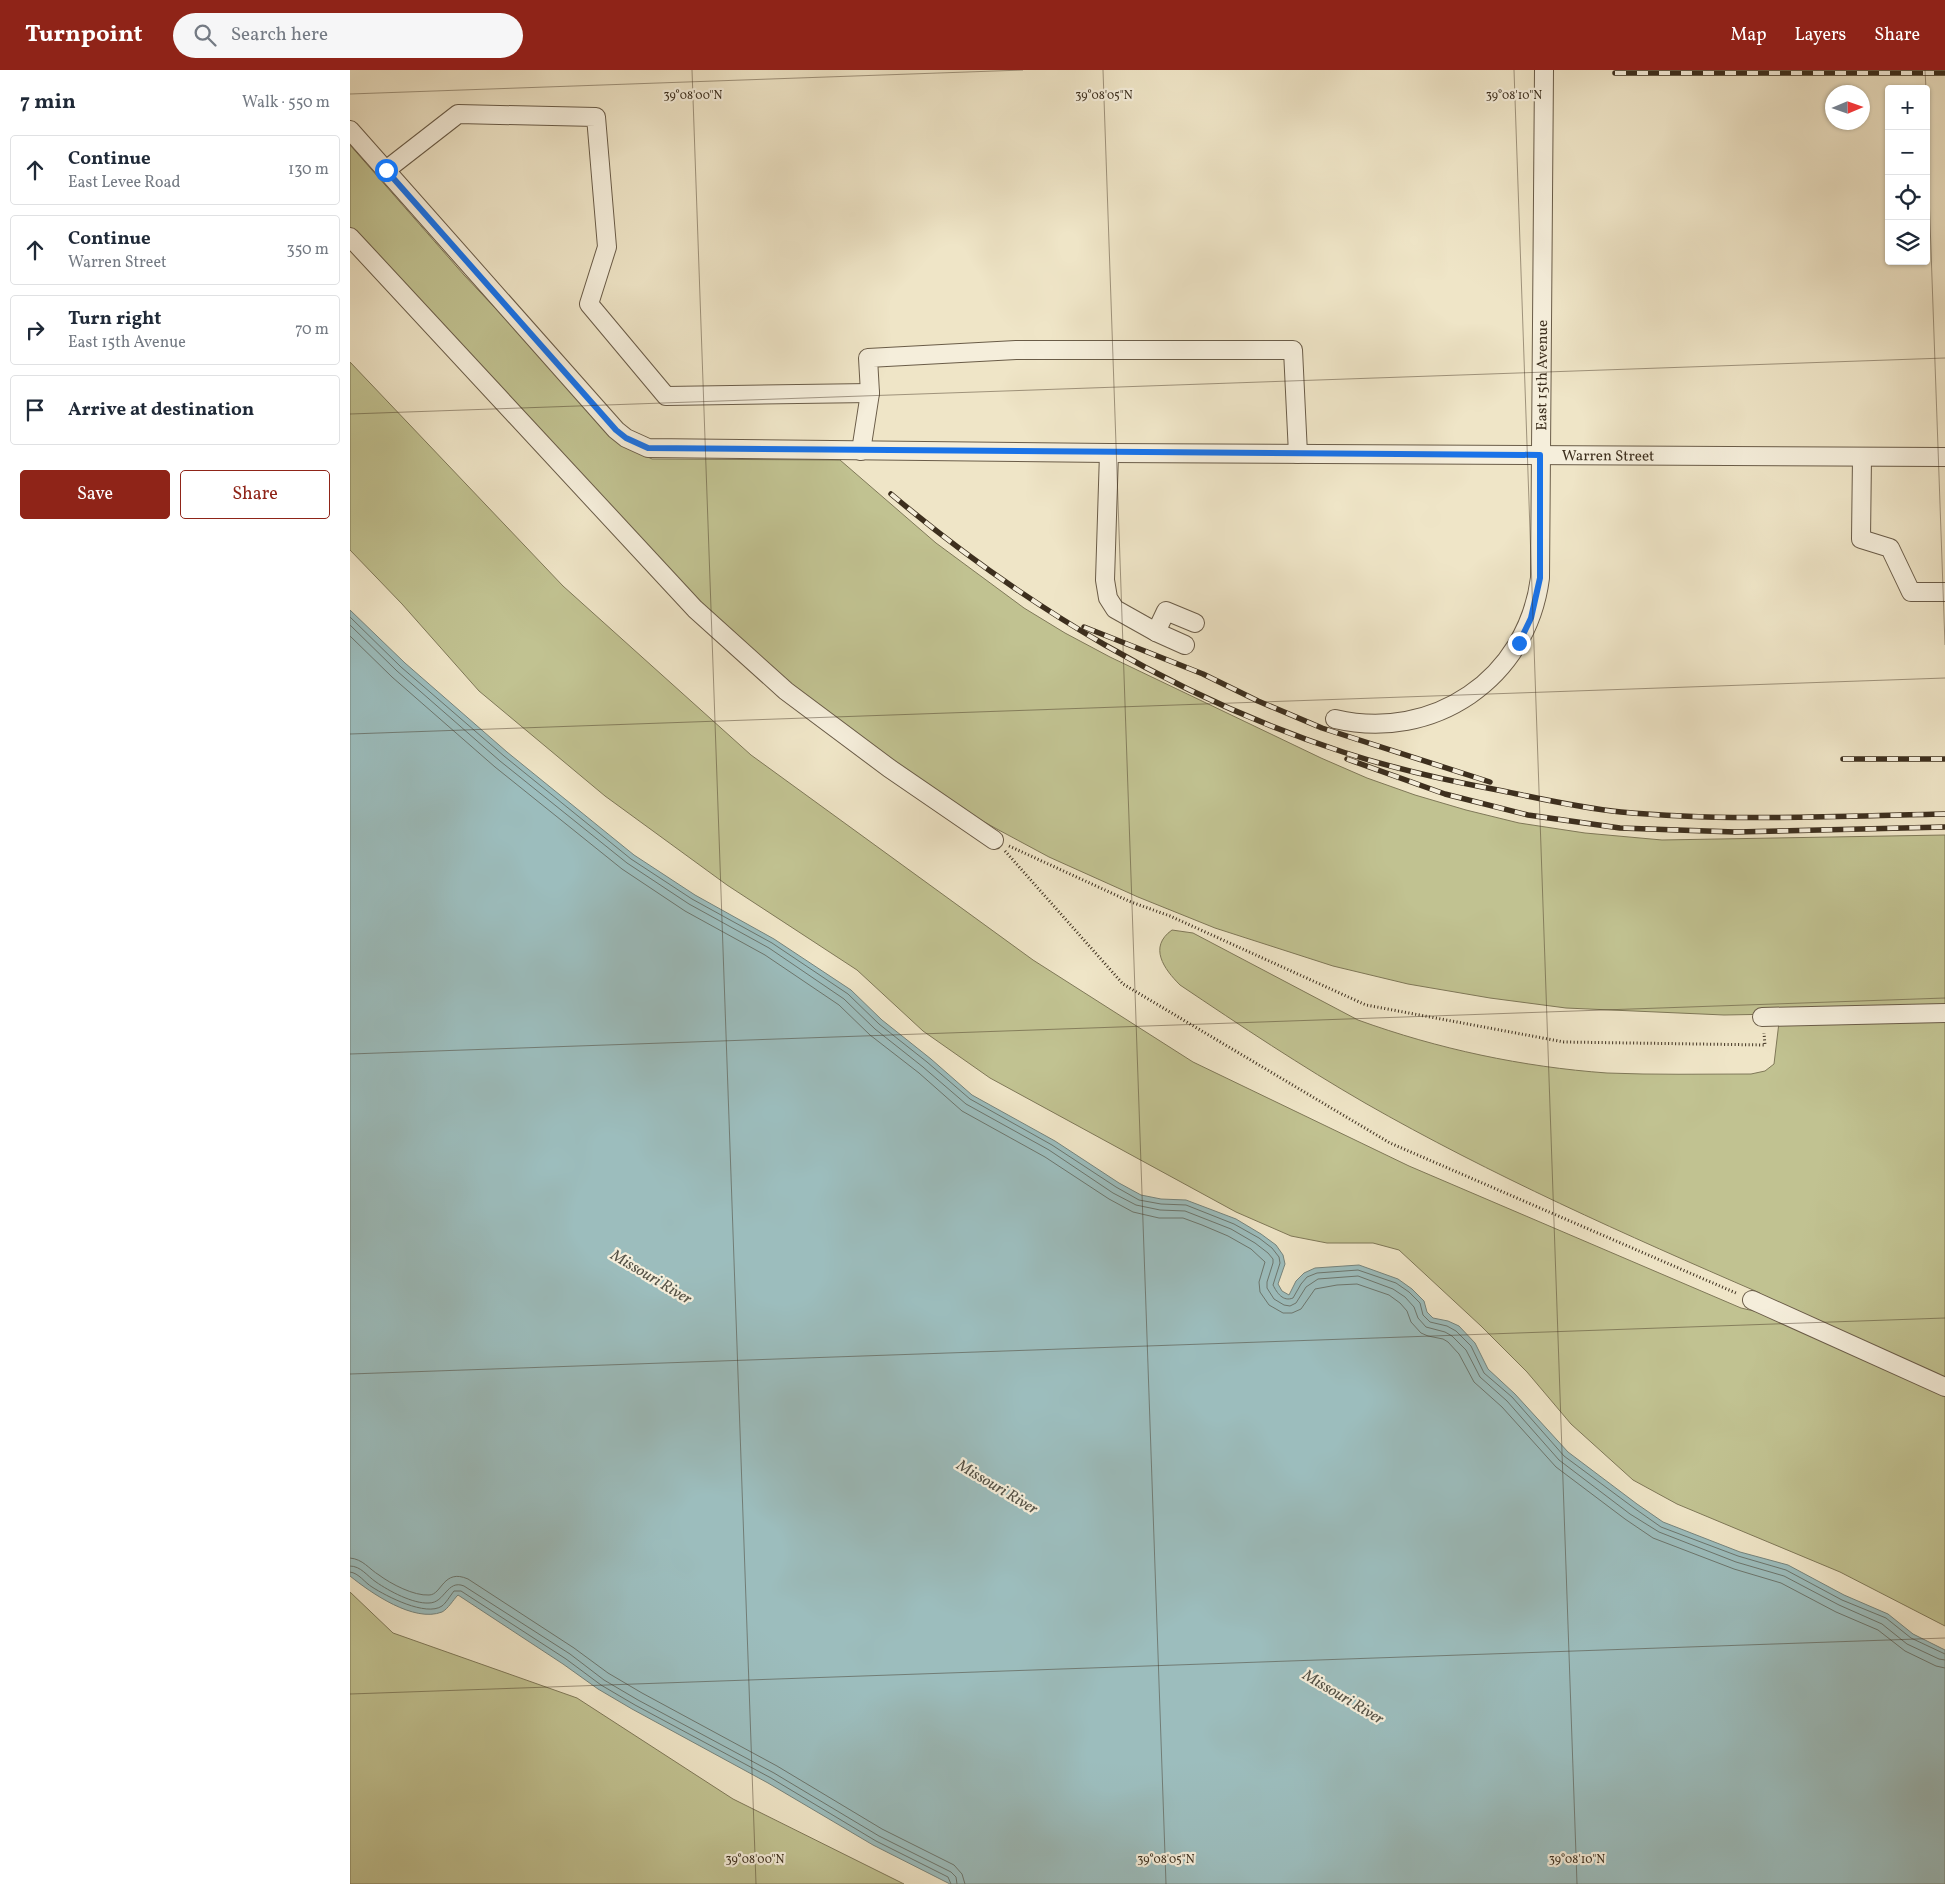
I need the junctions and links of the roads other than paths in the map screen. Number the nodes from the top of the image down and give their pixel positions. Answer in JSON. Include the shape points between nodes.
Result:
{"nodes":[{"id":1,"x":1544,"y":70,"type":"edge"},
{"id":2,"x":350,"y":130,"type":"edge"},
{"id":3,"x":386,"y":170,"type":"junction"},
{"id":4,"x":350,"y":237,"type":"edge"},
{"id":5,"x":870,"y":393,"type":"junction"},
{"id":6,"x":861,"y":451,"type":"junction"},
{"id":7,"x":1109,"y":453,"type":"junction"},
{"id":8,"x":1298,"y":454,"type":"junction"},
{"id":9,"x":1540,"y":455,"type":"junction"},
{"id":10,"x":1862,"y":457,"type":"junction"},
{"id":11,"x":1945,"y":457,"type":"edge"},
{"id":12,"x":1945,"y":592,"type":"edge"},
{"id":13,"x":1194,"y":623,"type":"dead end"},
{"id":14,"x":1156,"y":632,"type":"junction"},
{"id":15,"x":1185,"y":645,"type":"dead end"},
{"id":16,"x":1335,"y":719,"type":"dead end"},
{"id":17,"x":994,"y":840,"type":"road end"},
{"id":18,"x":1945,"y":1013,"type":"edge"},
{"id":19,"x":1762,"y":1017,"type":"road end"},
{"id":20,"x":1752,"y":1300,"type":"road end"},
{"id":21,"x":1945,"y":1387,"type":"edge"}],
"edges":[{"from":1,"to":9,"type":"street","name":"East 15th Avenue"},
{"from":2,"to":3,"type":"street","name":"Warren Street"},
{"from":3,"to":5,"type":"street","via":[[458,114],[596,117],[607,247],[589,304],[666,396]]},
{"from":3,"to":6,"type":"street","name":"Warren Street","via":[[626,438],[648,448]]},
{"from":4,"to":17,"type":"street","via":[[695,609],[786,691],[889,768]]},
{"from":5,"to":6,"type":"street"},
{"from":5,"to":8,"type":"street","via":[[868,358],[1016,350],[1293,350]]},
{"from":6,"to":7,"type":"street","name":"Warren Street"},
{"from":7,"to":8,"type":"street","name":"Warren Street"},
{"from":7,"to":14,"type":"street","via":[[1105,580],[1108,598],[1115,609]]},
{"from":8,"to":9,"type":"street","name":"Warren Street"},
{"from":9,"to":10,"type":"street","name":"Warren Street"},
{"from":9,"to":16,"type":"street","name":"East 15th Avenue","via":[[1540,578],[1531,618],[1512,655],[1473,693],[1423,717],[1374,724]]},
{"from":10,"to":11,"type":"street","name":"Warren Street"},
{"from":10,"to":12,"type":"street","via":[[1861,539],[1890,548],[1912,592]]},
{"from":13,"to":14,"type":"street","via":[[1166,611]]},
{"from":14,"to":15,"type":"street"},
{"from":18,"to":19,"type":"street"},
{"from":20,"to":21,"type":"street"}]}
